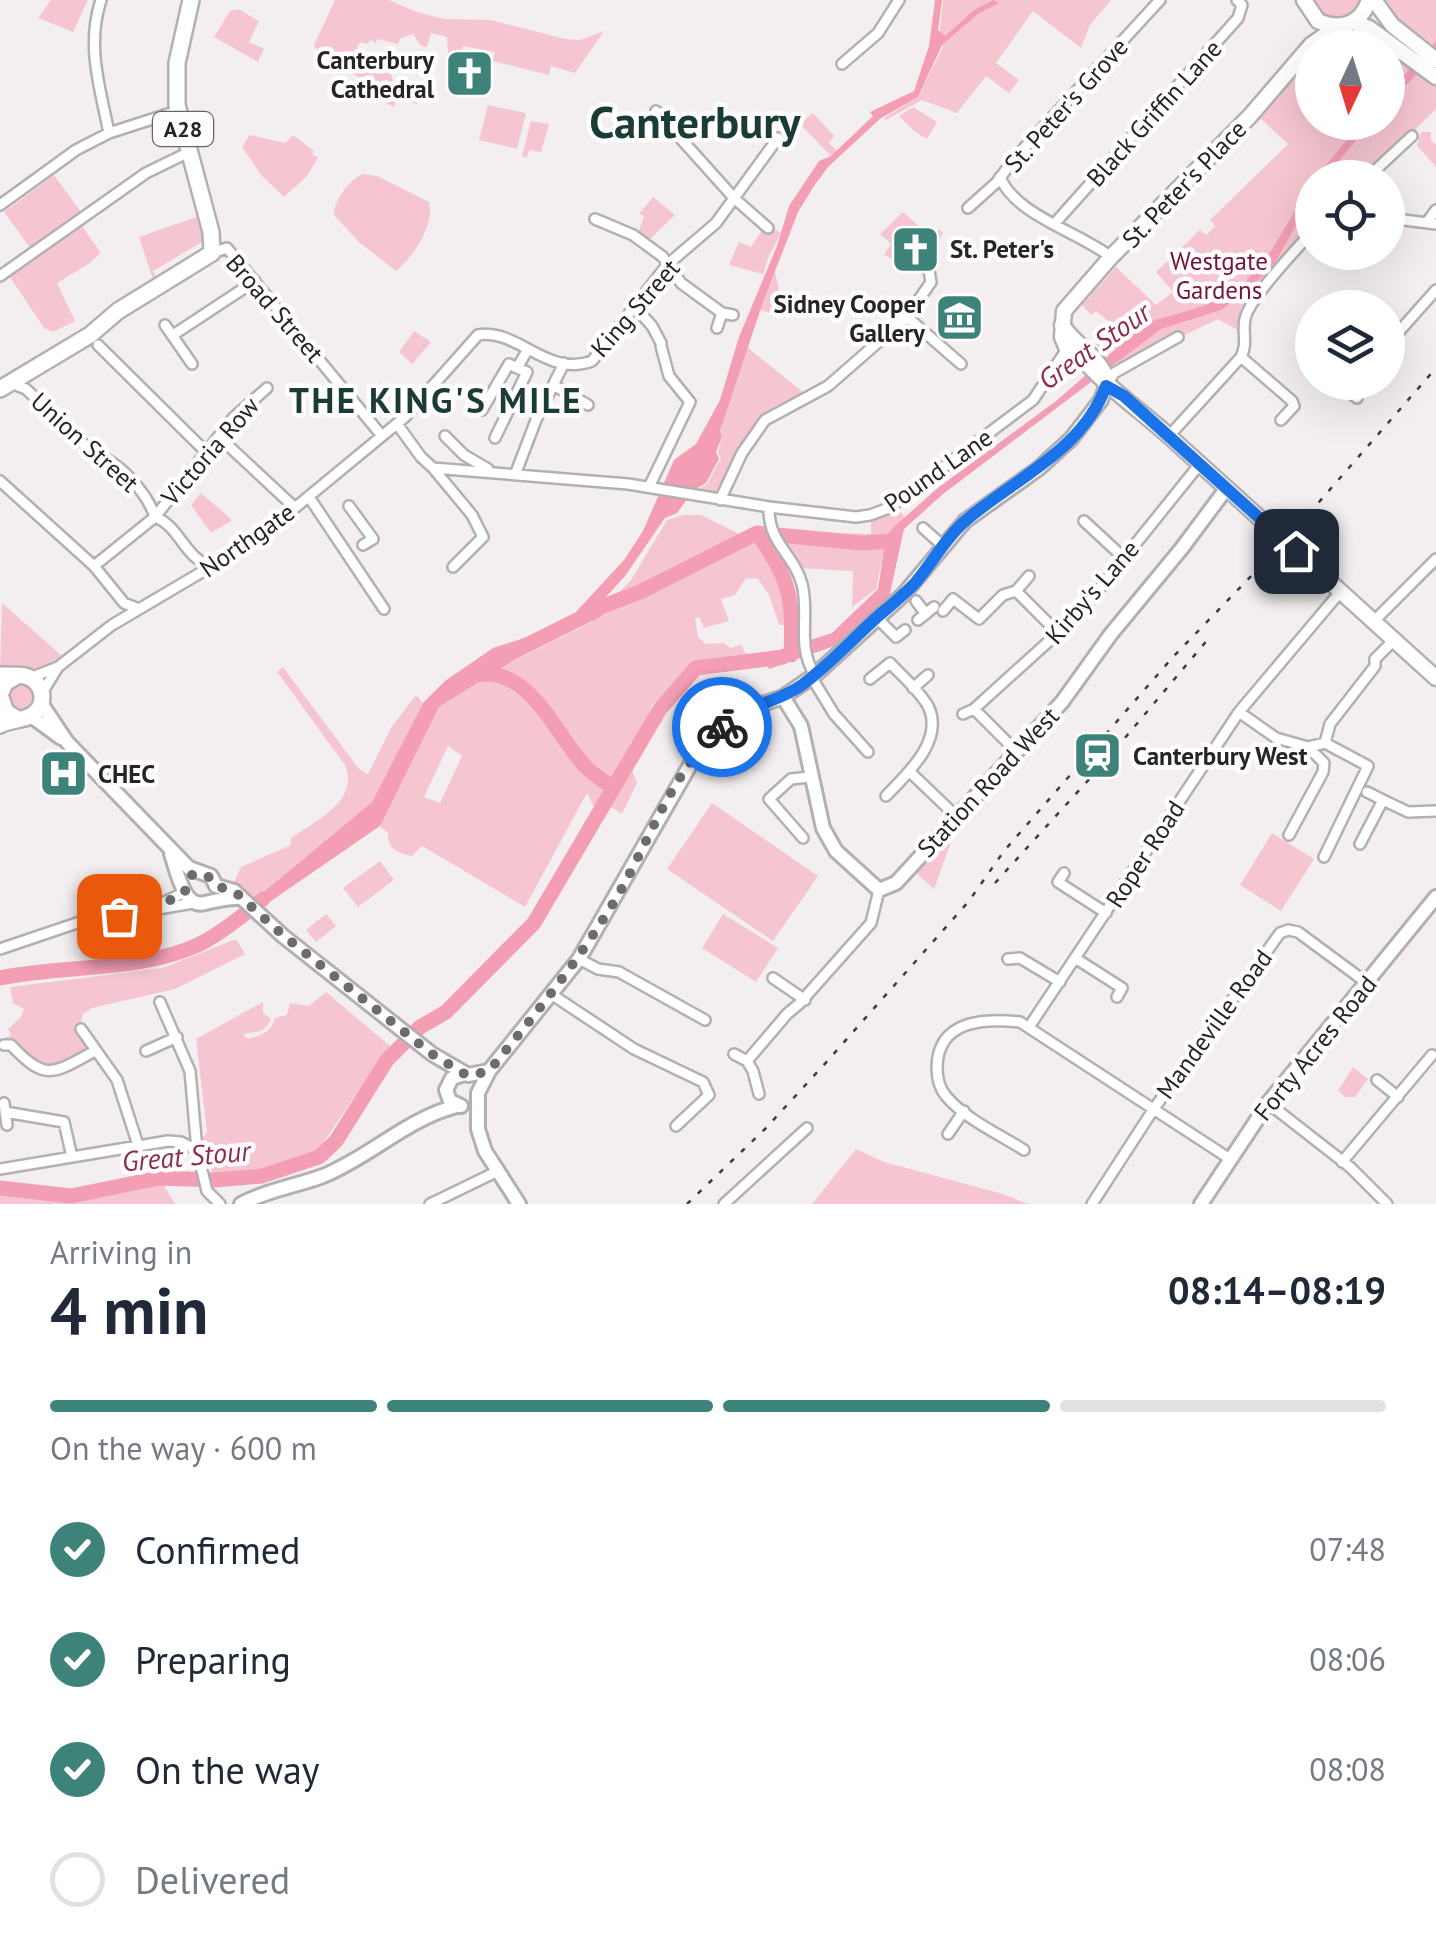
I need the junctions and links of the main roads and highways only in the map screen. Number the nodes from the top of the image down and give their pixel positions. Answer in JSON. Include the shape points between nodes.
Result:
{"nodes":[{"id":1,"x":1372,"y":0,"type":"edge"},
{"id":2,"x":193,"y":1,"type":"edge"},
{"id":3,"x":1307,"y":7,"type":"edge"},
{"id":4,"x":1346,"y":24,"type":"junction"},
{"id":5,"x":1336,"y":30,"type":"edge"},
{"id":6,"x":1406,"y":46,"type":"junction"},
{"id":7,"x":1436,"y":60,"type":"edge"},
{"id":8,"x":1295,"y":64,"type":"edge"},
{"id":9,"x":1436,"y":77,"type":"edge"},
{"id":10,"x":1062,"y":325,"type":"junction"},
{"id":11,"x":1092,"y":367,"type":"junction"},
{"id":12,"x":4,"y":384,"type":"edge"},
{"id":13,"x":1226,"y":488,"type":"junction"},
{"id":14,"x":16,"y":676,"type":"edge"},
{"id":15,"x":1436,"y":678,"type":"edge"},
{"id":16,"x":783,"y":698,"type":"junction"},
{"id":17,"x":0,"y":702,"type":"edge"},
{"id":18,"x":33,"y":707,"type":"junction"},
{"id":19,"x":0,"y":725,"type":"edge"},
{"id":20,"x":170,"y":852,"type":"junction"},
{"id":21,"x":196,"y":873,"type":"junction"},
{"id":22,"x":214,"y":893,"type":"junction"},
{"id":23,"x":188,"y":894,"type":"junction"},
{"id":24,"x":1435,"y":902,"type":"edge"},
{"id":25,"x":432,"y":1054,"type":"junction"},
{"id":26,"x":489,"y":1071,"type":"junction"},
{"id":27,"x":467,"y":1075,"type":"junction"},
{"id":28,"x":446,"y":1087,"type":"junction"},
{"id":29,"x":477,"y":1095,"type":"junction"},
{"id":30,"x":458,"y":1106,"type":"junction"},
{"id":31,"x":423,"y":1118,"type":"junction"},
{"id":32,"x":478,"y":1129,"type":"junction"},
{"id":33,"x":241,"y":1204,"type":"edge"},
{"id":34,"x":519,"y":1204,"type":"edge"},
{"id":35,"x":1201,"y":1204,"type":"edge"}],
"edges":[{"from":1,"to":4,"type":"main road","name":"St. Peter's Place"},
{"from":1,"to":6,"type":"main road"},
{"from":2,"to":12,"type":"highway","name":"Broad Street","number":"A28","via":[[180,36],[178,106],[212,253],[87,325]]},
{"from":3,"to":4,"type":"main road","via":[[1328,25]]},
{"from":4,"to":5,"type":"main road","name":"St. Peter's Place"},
{"from":4,"to":6,"type":"main road"},
{"from":6,"to":7,"type":"main road"},
{"from":6,"to":9,"type":"main road"},
{"from":8,"to":10,"type":"main road","name":"St. Peter's Place","via":[[1111,257],[1064,312]]},
{"from":10,"to":11,"type":"main road"},
{"from":10,"to":11,"type":"main road"},
{"from":11,"to":13,"type":"main road"},
{"from":11,"to":16,"type":"main road","via":[[1101,400],[1071,439],[965,521],[911,596]]},
{"from":13,"to":15,"type":"main road"},
{"from":13,"to":16,"type":"main road","name":"Station Road West","via":[[1062,702],[896,883],[879,890],[836,852],[823,828],[801,726]]},
{"from":14,"to":17,"type":"highway","via":[[5,683]]},
{"from":14,"to":18,"type":"highway"},
{"from":16,"to":26,"type":"main road","via":[[740,712],[701,746],[579,958]]},
{"from":17,"to":18,"type":"highway","via":[[6,712]]},
{"from":18,"to":19,"type":"highway"},
{"from":18,"to":20,"type":"main road"},
{"from":20,"to":21,"type":"main road"},
{"from":20,"to":23,"type":"main road"},
{"from":21,"to":22,"type":"main road","via":[[211,876]]},
{"from":21,"to":23,"type":"main road","via":[[188,878]]},
{"from":22,"to":23,"type":"main road","via":[[203,904]]},
{"from":22,"to":25,"type":"main road","via":[[241,899]]},
{"from":24,"to":35,"type":"main road","name":"Forty Acres Road","via":[[1268,1103]]},
{"from":25,"to":27,"type":"main road"},
{"from":25,"to":28,"type":"main road"},
{"from":26,"to":27,"type":"main road"},
{"from":26,"to":29,"type":"main road"},
{"from":27,"to":28,"type":"main road"},
{"from":27,"to":29,"type":"main road"},
{"from":28,"to":30,"type":"main road"},
{"from":28,"to":31,"type":"main road"},
{"from":29,"to":30,"type":"main road"},
{"from":29,"to":32,"type":"main road"},
{"from":30,"to":31,"type":"main road"},
{"from":30,"to":32,"type":"main road"},
{"from":31,"to":33,"type":"main road","via":[[324,1176]]},
{"from":32,"to":34,"type":"main road"}]}
